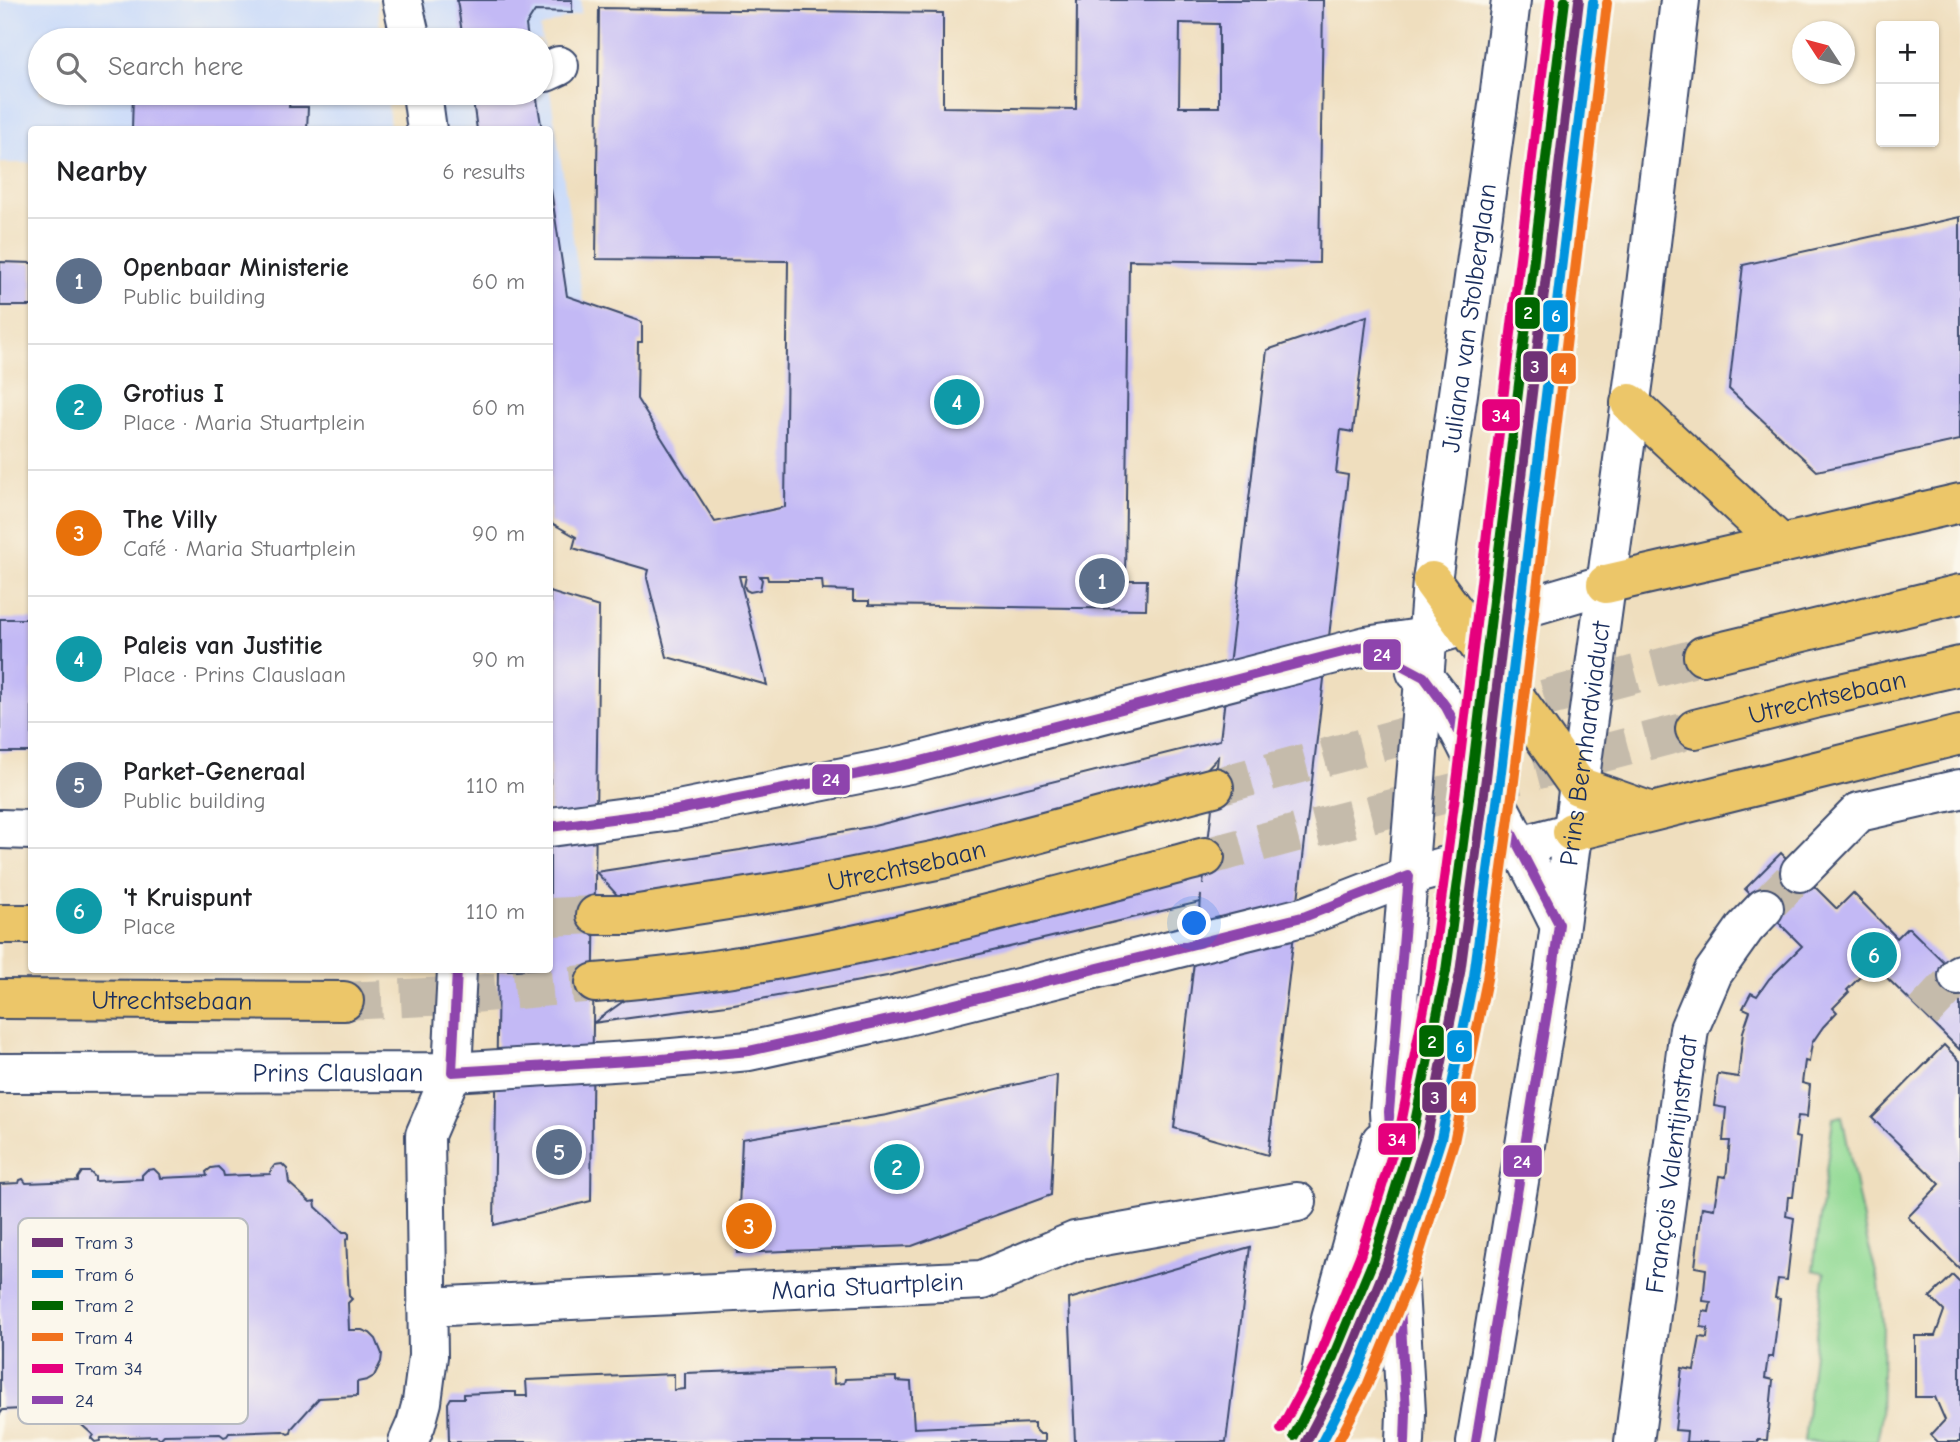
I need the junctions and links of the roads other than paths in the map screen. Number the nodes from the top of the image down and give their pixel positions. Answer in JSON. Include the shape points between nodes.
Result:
{"nodes":[{"id":1,"x":402,"y":0,"type":"edge"},
{"id":2,"x":1511,"y":0,"type":"edge"},
{"id":3,"x":1680,"y":0,"type":"edge"},
{"id":4,"x":408,"y":28,"type":"edge"},
{"id":5,"x":424,"y":105,"type":"edge"},
{"id":6,"x":426,"y":126,"type":"edge"},
{"id":7,"x":1630,"y":403,"type":"junction"},
{"id":8,"x":1960,"y":503,"type":"edge"},
{"id":9,"x":1781,"y":544,"type":"junction"},
{"id":10,"x":1432,"y":581,"type":"junction"},
{"id":11,"x":1606,"y":584,"type":"junction"},
{"id":12,"x":1960,"y":594,"type":"edge"},
{"id":13,"x":1465,"y":626,"type":"junction"},
{"id":14,"x":1427,"y":636,"type":"junction"},
{"id":15,"x":1366,"y":646,"type":"junction"},
{"id":16,"x":1703,"y":656,"type":"tunnel mouth"},
{"id":17,"x":1960,"y":666,"type":"edge"},
{"id":18,"x":1424,"y":677,"type":"junction"},
{"id":19,"x":1695,"y":729,"type":"tunnel mouth"},
{"id":20,"x":1960,"y":735,"type":"edge"},
{"id":21,"x":1578,"y":786,"type":"junction"},
{"id":22,"x":1214,"y":787,"type":"tunnel mouth"},
{"id":23,"x":1960,"y":789,"type":"edge"},
{"id":24,"x":1649,"y":811,"type":"junction"},
{"id":25,"x":553,"y":827,"type":"edge"},
{"id":26,"x":0,"y":829,"type":"edge"},
{"id":27,"x":28,"y":830,"type":"edge"},
{"id":28,"x":1572,"y":832,"type":"junction"},
{"id":29,"x":1520,"y":845,"type":"junction"},
{"id":30,"x":1205,"y":857,"type":"tunnel mouth"},
{"id":31,"x":1800,"y":872,"type":"tunnel mouth"},
{"id":32,"x":1409,"y":876,"type":"junction"},
{"id":33,"x":1764,"y":908,"type":"tunnel mouth"},
{"id":34,"x":596,"y":915,"type":"tunnel mouth"},
{"id":35,"x":0,"y":924,"type":"edge"},
{"id":36,"x":28,"y":924,"type":"edge"},
{"id":37,"x":1559,"y":924,"type":"junction"},
{"id":38,"x":457,"y":973,"type":"edge"},
{"id":39,"x":594,"y":984,"type":"tunnel mouth"},
{"id":40,"x":0,"y":999,"type":"edge"},
{"id":41,"x":344,"y":1001,"type":"tunnel mouth"},
{"id":42,"x":452,"y":1072,"type":"junction"},
{"id":43,"x":0,"y":1073,"type":"edge"},
{"id":44,"x":1389,"y":1112,"type":"junction"},
{"id":45,"x":1297,"y":1202,"type":"dead end"},
{"id":46,"x":427,"y":1307,"type":"junction"},
{"id":47,"x":408,"y":1442,"type":"edge"},
{"id":48,"x":1313,"y":1442,"type":"edge"},
{"id":49,"x":1405,"y":1442,"type":"edge"},
{"id":50,"x":1476,"y":1442,"type":"edge"},
{"id":51,"x":1634,"y":1442,"type":"edge"}],
"edges":[{"from":1,"to":4,"type":"street"},
{"from":2,"to":10,"type":"street","name":"Juliana van Stolberglaan"},
{"from":3,"to":7,"type":"street"},
{"from":5,"to":6,"type":"street"},
{"from":7,"to":9,"type":"main road"},
{"from":7,"to":11,"type":"street"},
{"from":8,"to":9,"type":"main road"},
{"from":9,"to":11,"type":"main road"},
{"from":10,"to":13,"type":"main road"},
{"from":10,"to":14,"type":"street","name":"Juliana van Stolberglaan"},
{"from":11,"to":13,"type":"street"},
{"from":11,"to":21,"type":"street","name":"Prins Bernhardviaduct"},
{"from":12,"to":16,"type":"main road"},
{"from":13,"to":14,"type":"street"},
{"from":13,"to":21,"type":"main road"},
{"from":14,"to":15,"type":"street"},
{"from":14,"to":18,"type":"street"},
{"from":15,"to":18,"type":"street"},
{"from":15,"to":25,"type":"street","via":[[908,764],[673,810]]},
{"from":17,"to":19,"type":"main road","name":"Utrechtsebaan"},
{"from":18,"to":29,"type":"street","via":[[1446,708]]},
{"from":18,"to":32,"type":"street"},
{"from":20,"to":24,"type":"main road"},
{"from":21,"to":24,"type":"main road"},
{"from":21,"to":28,"type":"street","name":"Prins Bernhardviaduct"},
{"from":22,"to":34,"type":"main road","name":"Utrechtsebaan","via":[[929,862],[784,891],[632,915]]},
{"from":23,"to":31,"type":"street","via":[[1859,812]]},
{"from":24,"to":28,"type":"main road"},
{"from":26,"to":27,"type":"street"},
{"from":28,"to":29,"type":"street"},
{"from":28,"to":37,"type":"street","name":"Prins Bernhardviaduct"},
{"from":29,"to":32,"type":"street"},
{"from":29,"to":37,"type":"street"},
{"from":30,"to":39,"type":"main road","via":[[961,921],[798,955]]},
{"from":32,"to":42,"type":"street","name":"Prins Clauslaan","via":[[1306,916],[749,1051]]},
{"from":32,"to":44,"type":"street"},
{"from":33,"to":51,"type":"street","name":"François Valentijnstraat","via":[[1713,973],[1689,1028]]},
{"from":35,"to":36,"type":"main road"},
{"from":37,"to":50,"type":"street","name":"Prins Bernhardviaduct"},
{"from":38,"to":42,"type":"street"},
{"from":40,"to":41,"type":"main road","name":"Utrechtsebaan"},
{"from":42,"to":43,"type":"street","name":"Prins Clauslaan"},
{"from":42,"to":46,"type":"street","via":[[425,1135]]},
{"from":44,"to":48,"type":"street","via":[[1331,1318]]},
{"from":44,"to":49,"type":"street"},
{"from":45,"to":46,"type":"street","name":"Maria Stuartplein","via":[[1075,1241],[982,1280]]},
{"from":46,"to":47,"type":"street","via":[[428,1356]]}]}
